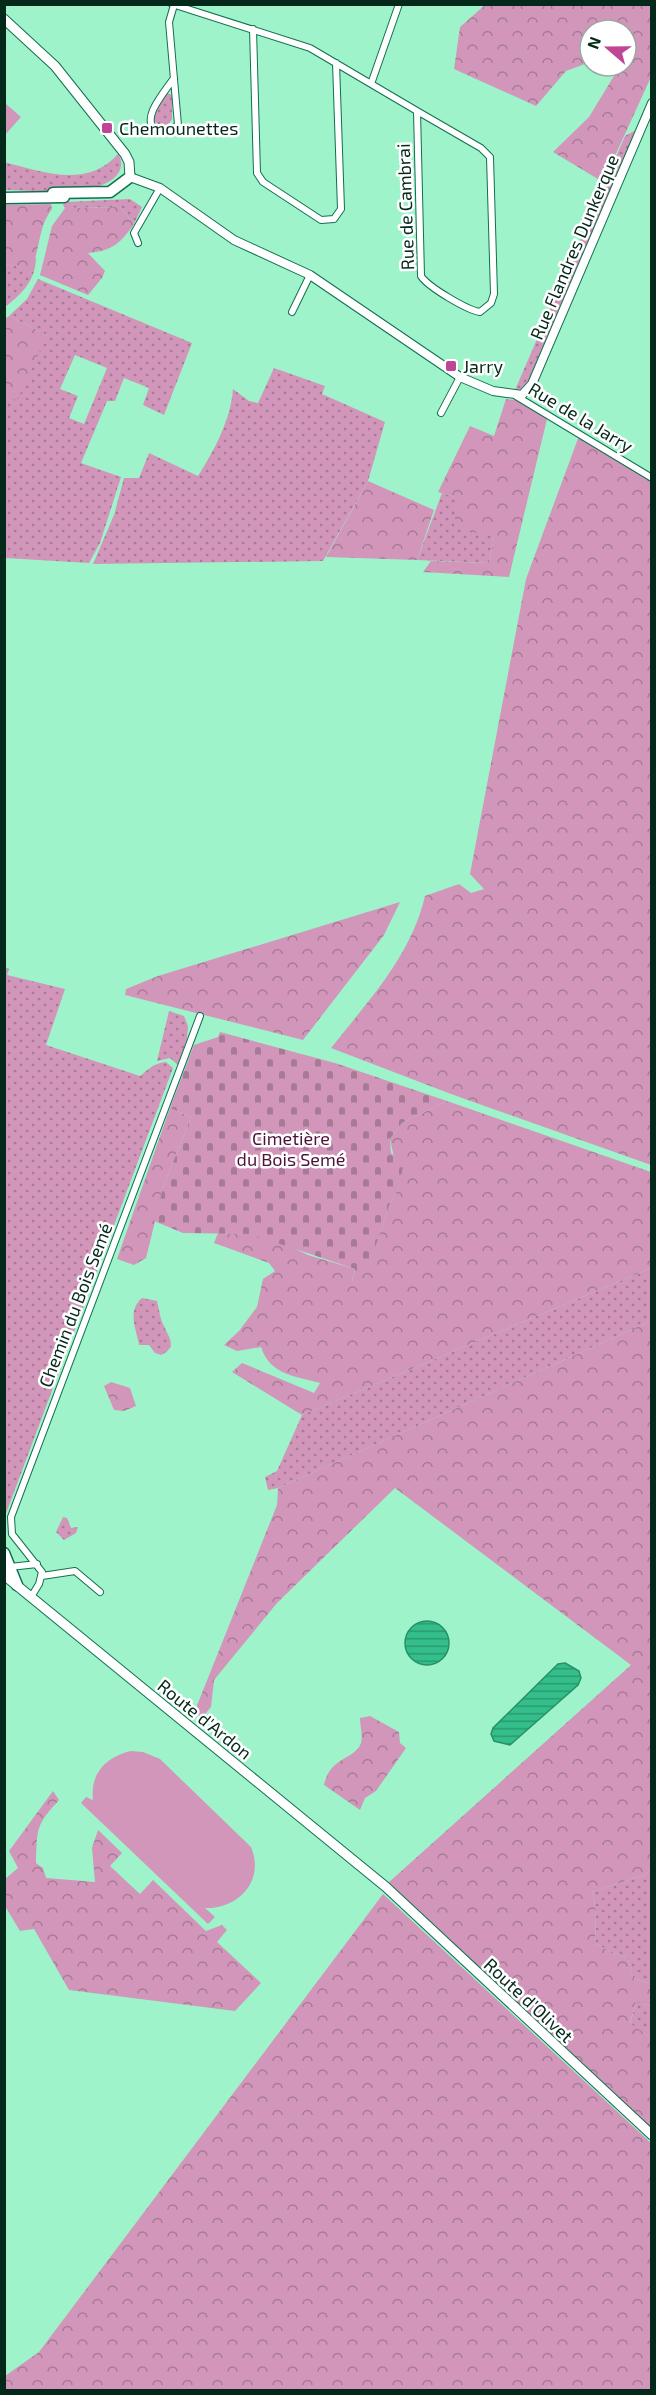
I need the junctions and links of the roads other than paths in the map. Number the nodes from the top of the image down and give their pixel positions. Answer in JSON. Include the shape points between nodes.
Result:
{"nodes":[{"id":1,"x":399,"y":4,"type":"edge"},
{"id":2,"x":173,"y":5,"type":"edge"},
{"id":3,"x":4,"y":19,"type":"edge"},
{"id":4,"x":253,"y":29,"type":"junction"},
{"id":5,"x":336,"y":63,"type":"junction"},
{"id":6,"x":174,"y":78,"type":"junction"},
{"id":7,"x":371,"y":84,"type":"junction"},
{"id":8,"x":651,"y":102,"type":"edge"},
{"id":9,"x":417,"y":111,"type":"junction"},
{"id":10,"x":130,"y":177,"type":"junction"},
{"id":11,"x":160,"y":188,"type":"junction"},
{"id":12,"x":4,"y":196,"type":"edge"},
{"id":13,"x":138,"y":243,"type":"dead end"},
{"id":14,"x":310,"y":275,"type":"junction"},
{"id":15,"x":292,"y":312,"type":"dead end"},
{"id":16,"x":460,"y":377,"type":"junction"},
{"id":17,"x":516,"y":396,"type":"junction"},
{"id":18,"x":441,"y":412,"type":"dead end"},
{"id":19,"x":651,"y":478,"type":"edge"},
{"id":20,"x":200,"y":1016,"type":"dead end"},
{"id":21,"x":4,"y":1553,"type":"edge"},
{"id":22,"x":37,"y":1564,"type":"junction"},
{"id":23,"x":7,"y":1571,"type":"edge"},
{"id":24,"x":42,"y":1575,"type":"junction"},
{"id":25,"x":17,"y":1585,"type":"joint"},
{"id":26,"x":100,"y":1592,"type":"dead end"},
{"id":27,"x":32,"y":1597,"type":"junction"},
{"id":28,"x":386,"y":1887,"type":"joint"},
{"id":29,"x":651,"y":2135,"type":"edge"}],
"edges":[{"from":1,"to":7,"type":"street"},
{"from":2,"to":4,"type":"street"},
{"from":2,"to":6,"type":"street","via":[[169,22]]},
{"from":3,"to":10,"type":"main road","via":[[72,86],[125,154]]},
{"from":4,"to":5,"type":"street","via":[[310,48]]},
{"from":4,"to":5,"type":"street","via":[[257,173],[263,182],[321,220],[334,219],[341,209]]},
{"from":5,"to":7,"type":"street"},
{"from":6,"to":6,"type":"street","via":[[178,124],[170,132],[162,133],[153,128],[150,120]]},
{"from":7,"to":9,"type":"street"},
{"from":8,"to":17,"type":"street","name":"Rue Flandres Dunkerque","via":[[532,384],[527,392]]},
{"from":9,"to":9,"type":"street","name":"Rue de Cambrai","via":[[490,157],[494,294],[491,303],[480,312],[448,296],[421,276]]},
{"from":10,"to":11,"type":"street","name":"Rue de la Jarry"},
{"from":10,"to":12,"type":"main road","via":[[110,192]]},
{"from":10,"to":12,"type":"main road","via":[[127,186],[111,196]]},
{"from":11,"to":13,"type":"street","via":[[134,233]]},
{"from":11,"to":14,"type":"street","name":"Rue de la Jarry","via":[[234,240]]},
{"from":14,"to":15,"type":"street"},
{"from":14,"to":16,"type":"street","name":"Rue de la Jarry"},
{"from":16,"to":17,"type":"street","name":"Rue de la Jarry"},
{"from":16,"to":18,"type":"street"},
{"from":17,"to":19,"type":"street","name":"Rue de la Jarry"},
{"from":20,"to":22,"type":"street","name":"Chemin du Bois Semé","via":[[11,1517],[12,1534]]},
{"from":21,"to":23,"type":"main road"},
{"from":22,"to":23,"type":"street"},
{"from":22,"to":24,"type":"street","name":"Chemin du Bois Semé"},
{"from":23,"to":25,"type":"main road"},
{"from":24,"to":26,"type":"street","via":[[75,1572]]},
{"from":24,"to":27,"type":"street"},
{"from":25,"to":27,"type":"main road","name":"Route d'Ardon"},
{"from":27,"to":28,"type":"main road","name":"Route d'Ardon"},
{"from":28,"to":29,"type":"main road","name":"Route d'Olivet"}]}
